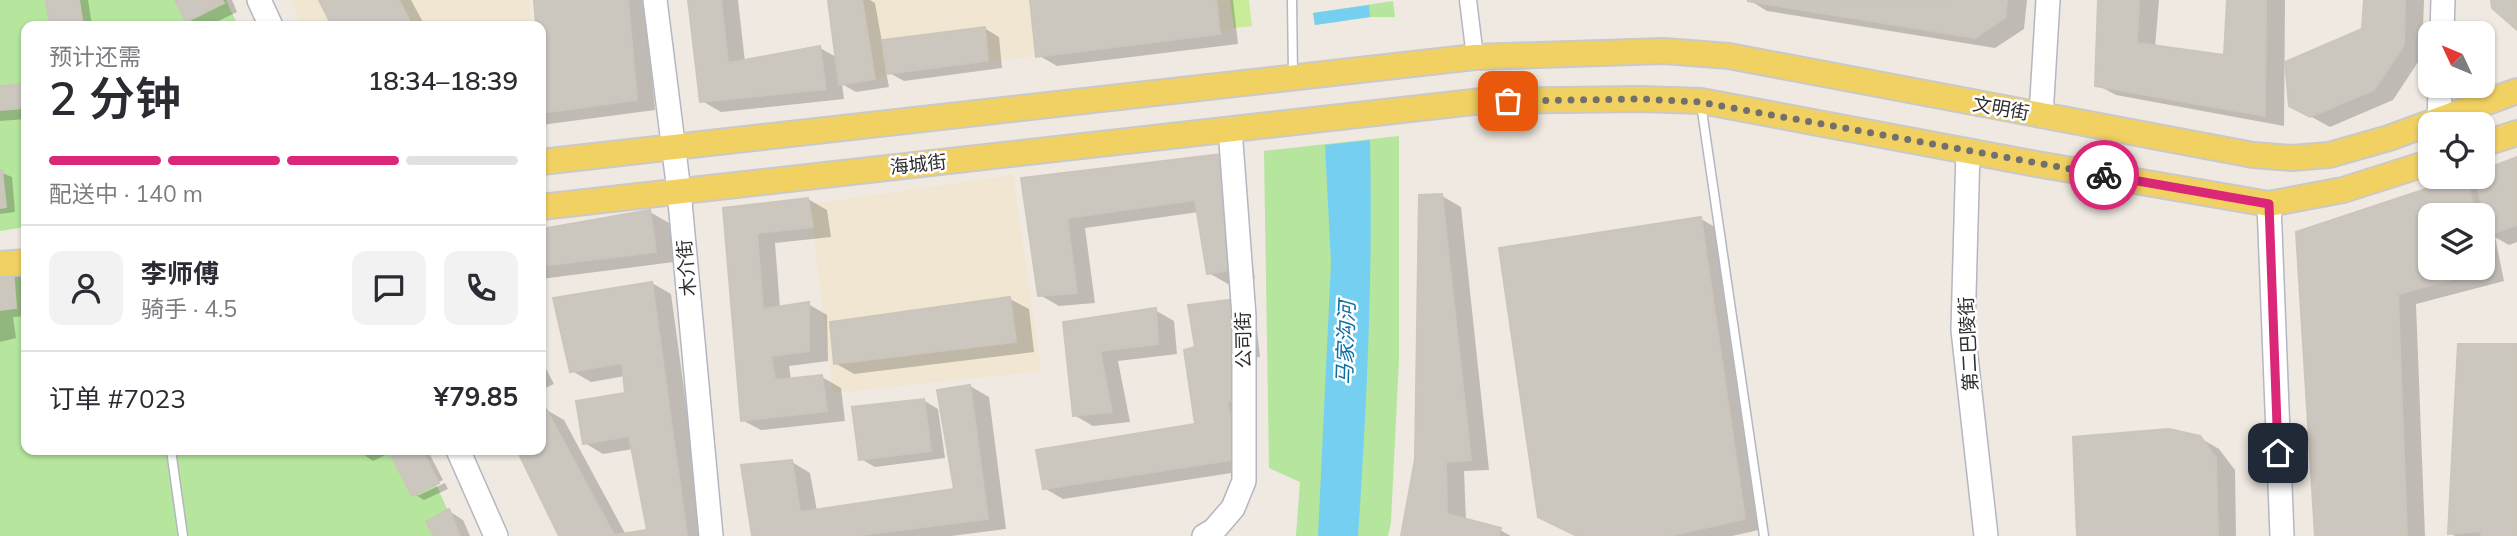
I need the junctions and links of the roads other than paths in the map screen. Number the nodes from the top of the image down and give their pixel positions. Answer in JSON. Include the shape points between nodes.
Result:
{"nodes":[{"id":1,"x":258,"y":0,"type":"edge"},
{"id":2,"x":655,"y":0,"type":"edge"},
{"id":3,"x":1292,"y":0,"type":"edge"},
{"id":4,"x":1468,"y":0,"type":"edge"},
{"id":5,"x":2049,"y":0,"type":"edge"},
{"id":6,"x":2443,"y":0,"type":"edge"},
{"id":7,"x":268,"y":21,"type":"edge"},
{"id":8,"x":2442,"y":21,"type":"edge"},
{"id":9,"x":1475,"y":57,"type":"junction"},
{"id":10,"x":1293,"y":78,"type":"junction"},
{"id":11,"x":2517,"y":91,"type":"edge"},
{"id":12,"x":1700,"y":102,"type":"junction"},
{"id":13,"x":2464,"y":112,"type":"edge"},
{"id":14,"x":2041,"y":115,"type":"junction"},
{"id":15,"x":1230,"y":129,"type":"junction"},
{"id":16,"x":2418,"y":129,"type":"edge"},
{"id":17,"x":2517,"y":133,"type":"edge"},
{"id":18,"x":2495,"y":140,"type":"edge"},
{"id":19,"x":674,"y":147,"type":"junction"},
{"id":20,"x":1968,"y":151,"type":"junction"},
{"id":21,"x":546,"y":161,"type":"edge"},
{"id":22,"x":2418,"y":166,"type":"edge"},
{"id":23,"x":679,"y":191,"type":"junction"},
{"id":24,"x":2269,"y":204,"type":"junction"},
{"id":25,"x":546,"y":206,"type":"edge"},
{"id":26,"x":21,"y":262,"type":"edge"},
{"id":27,"x":0,"y":264,"type":"edge"},
{"id":28,"x":172,"y":455,"type":"edge"},
{"id":29,"x":460,"y":455,"type":"edge"},
{"id":30,"x":183,"y":536,"type":"edge"},
{"id":31,"x":496,"y":536,"type":"edge"},
{"id":32,"x":711,"y":536,"type":"edge"},
{"id":33,"x":1204,"y":536,"type":"edge"},
{"id":34,"x":1765,"y":536,"type":"edge"},
{"id":35,"x":1986,"y":536,"type":"edge"},
{"id":36,"x":2282,"y":536,"type":"edge"}],
"edges":[{"from":1,"to":7,"type":"street"},
{"from":2,"to":19,"type":"street","name":"木介街"},
{"from":3,"to":10,"type":"lane"},
{"from":4,"to":9,"type":"street"},
{"from":5,"to":14,"type":"street"},
{"from":6,"to":8,"type":"street"},
{"from":9,"to":10,"type":"main road","name":"文明街"},
{"from":9,"to":14,"type":"main road","name":"文明街","via":[[1664,51],[1729,56]]},
{"from":10,"to":19,"type":"main road"},
{"from":11,"to":13,"type":"main road","name":"文明街"},
{"from":12,"to":15,"type":"main road","name":"海城街","via":[[1482,101]]},
{"from":12,"to":20,"type":"main road"},
{"from":12,"to":34,"type":"lane"},
{"from":14,"to":16,"type":"main road","name":"文明街","via":[[2291,158],[2329,155]]},
{"from":15,"to":23,"type":"main road","name":"海城街"},
{"from":15,"to":33,"type":"street","name":"公司街","via":[[1244,316],[1244,481],[1233,508]]},
{"from":17,"to":18,"type":"main road"},
{"from":19,"to":21,"type":"main road"},
{"from":19,"to":23,"type":"street","name":"木介街"},
{"from":20,"to":24,"type":"main road"},
{"from":20,"to":35,"type":"street","name":"第二巴陵街","via":[[1963,330]]},
{"from":22,"to":24,"type":"main road","via":[[2343,190]]},
{"from":23,"to":25,"type":"main road","name":"海城街"},
{"from":23,"to":32,"type":"street","name":"木介街"},
{"from":24,"to":36,"type":"street"},
{"from":26,"to":27,"type":"main road"},
{"from":28,"to":30,"type":"lane"},
{"from":29,"to":31,"type":"street"}]}
